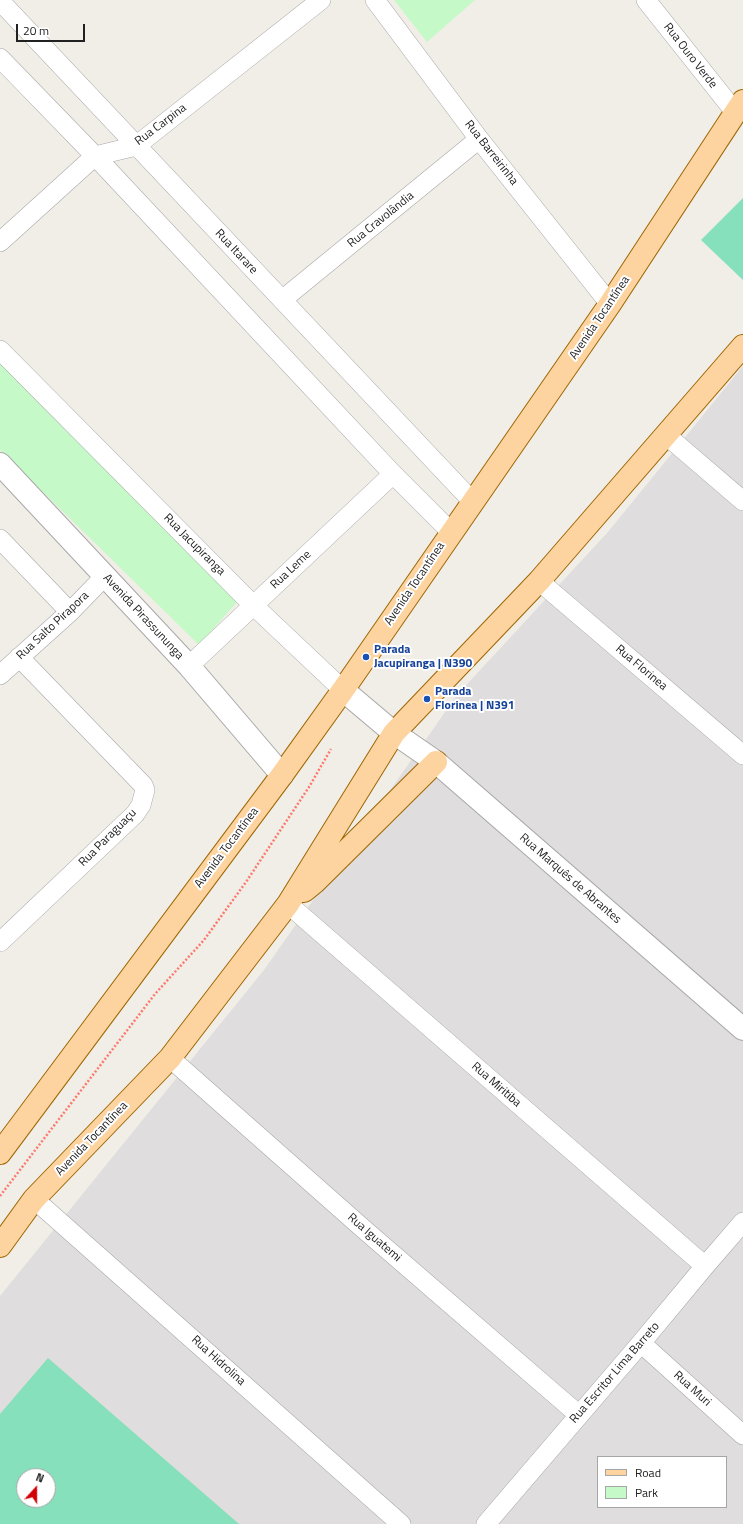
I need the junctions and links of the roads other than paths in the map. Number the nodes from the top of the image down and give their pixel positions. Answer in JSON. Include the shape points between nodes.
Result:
{"nodes":[{"id":1,"x":321,"y":0,"type":"edge"},
{"id":2,"x":375,"y":0,"type":"edge"},
{"id":3,"x":646,"y":0,"type":"edge"},
{"id":4,"x":0,"y":1,"type":"edge"},
{"id":5,"x":0,"y":58,"type":"edge"},
{"id":6,"x":739,"y":106,"type":"edge"},
{"id":7,"x":479,"y":139,"type":"junction"},
{"id":8,"x":136,"y":146,"type":"junction"},
{"id":9,"x":95,"y":156,"type":"junction"},
{"id":10,"x":0,"y":242,"type":"edge"},
{"id":11,"x":282,"y":300,"type":"junction"},
{"id":12,"x":610,"y":304,"type":"junction"},
{"id":13,"x":743,"y":346,"type":"edge"},
{"id":14,"x":0,"y":350,"type":"edge"},
{"id":15,"x":666,"y":435,"type":"junction"},
{"id":16,"x":0,"y":464,"type":"edge"},
{"id":17,"x":393,"y":474,"type":"junction"},
{"id":18,"x":743,"y":501,"type":"edge"},
{"id":19,"x":473,"y":502,"type":"junction"},
{"id":20,"x":451,"y":532,"type":"junction"},
{"id":21,"x":0,"y":539,"type":"edge"},
{"id":22,"x":105,"y":576,"type":"junction"},
{"id":23,"x":539,"y":581,"type":"junction"},
{"id":24,"x":254,"y":606,"type":"junction"},
{"id":25,"x":70,"y":612,"type":"junction"},
{"id":26,"x":19,"y":657,"type":"junction"},
{"id":27,"x":189,"y":666,"type":"junction"},
{"id":28,"x":0,"y":675,"type":"edge"},
{"id":29,"x":343,"y":690,"type":"junction"},
{"id":30,"x":394,"y":733,"type":"junction"},
{"id":31,"x":743,"y":755,"type":"edge"},
{"id":32,"x":436,"y":762,"type":"junction"},
{"id":33,"x":282,"y":775,"type":"junction"},
{"id":34,"x":288,"y":904,"type":"junction"},
{"id":35,"x":0,"y":942,"type":"edge"},
{"id":36,"x":743,"y":1029,"type":"edge"},
{"id":37,"x":170,"y":1058,"type":"junction"},
{"id":38,"x":0,"y":1153,"type":"edge"},
{"id":39,"x":34,"y":1198,"type":"junction"},
{"id":40,"x":743,"y":1222,"type":"edge"},
{"id":41,"x":0,"y":1246,"type":"edge"},
{"id":42,"x":705,"y":1266,"type":"junction"},
{"id":43,"x":641,"y":1343,"type":"junction"},
{"id":44,"x":579,"y":1415,"type":"junction"},
{"id":45,"x":743,"y":1435,"type":"edge"},
{"id":46,"x":401,"y":1524,"type":"edge"},
{"id":47,"x":486,"y":1524,"type":"edge"}],
"edges":[{"from":1,"to":8,"type":"street","name":"Rua Carpina"},
{"from":2,"to":7,"type":"street","name":"Rua Barreirinha"},
{"from":3,"to":6,"type":"street","name":"Rua Ouro Verde"},
{"from":4,"to":8,"type":"street","name":"Rua Itarare"},
{"from":5,"to":9,"type":"street"},
{"from":6,"to":12,"type":"main road","name":"Avenida Tocantínea"},
{"from":7,"to":11,"type":"street","name":"Rua Cravolândia"},
{"from":7,"to":12,"type":"street","name":"Rua Barreirinha"},
{"from":8,"to":9,"type":"street","name":"Rua Carpina"},
{"from":8,"to":11,"type":"street","name":"Rua Itarare"},
{"from":9,"to":10,"type":"street","name":"Rua Carpina"},
{"from":9,"to":17,"type":"street"},
{"from":11,"to":19,"type":"street","name":"Rua Itarare"},
{"from":12,"to":19,"type":"main road","name":"Avenida Tocantínea"},
{"from":13,"to":15,"type":"main road","name":"Avenida Tocantínea"},
{"from":14,"to":24,"type":"street","name":"Rua Jacupiranga"},
{"from":15,"to":18,"type":"street"},
{"from":15,"to":23,"type":"main road","name":"Avenida Tocantínea"},
{"from":16,"to":22,"type":"street","name":"Avenida Pirassununga"},
{"from":17,"to":20,"type":"street"},
{"from":17,"to":24,"type":"street","name":"Rua Leme"},
{"from":19,"to":20,"type":"main road","name":"Avenida Tocantínea"},
{"from":20,"to":29,"type":"main road","name":"Avenida Tocantínea"},
{"from":21,"to":25,"type":"street"},
{"from":22,"to":25,"type":"street","name":"Rua Salto Pirapora"},
{"from":22,"to":27,"type":"street","name":"Avenida Pirassununga"},
{"from":23,"to":30,"type":"main road","name":"Avenida Tocantínea"},
{"from":23,"to":31,"type":"street","name":"Rua Florinea"},
{"from":24,"to":27,"type":"street","name":"Rua Leme"},
{"from":24,"to":29,"type":"street","name":"Rua Jacupiranga"},
{"from":25,"to":26,"type":"street","name":"Rua Salto Pirapora"},
{"from":26,"to":28,"type":"street","name":"Rua Salto Pirapora"},
{"from":26,"to":35,"type":"street","name":"Rua Paraguaçu","via":[[143,784],[144,790],[141,805],[135,814]]},
{"from":27,"to":33,"type":"street","name":"Avenida Pirassununga"},
{"from":29,"to":30,"type":"street","name":"Rua Jacupiranga"},
{"from":29,"to":33,"type":"main road","name":"Avenida Tocantínea"},
{"from":30,"to":32,"type":"street","name":"Rua Marquês de Abrantes"},
{"from":30,"to":34,"type":"main road","name":"Avenida Tocantínea"},
{"from":32,"to":34,"type":"main road","via":[[315,882]]},
{"from":32,"to":36,"type":"street","name":"Rua Marquês de Abrantes"},
{"from":33,"to":38,"type":"main road","name":"Avenida Tocantínea"},
{"from":34,"to":37,"type":"main road","name":"Avenida Tocantínea"},
{"from":34,"to":42,"type":"street","name":"Rua Miritiba"},
{"from":37,"to":39,"type":"main road","name":"Avenida Tocantínea"},
{"from":37,"to":44,"type":"street","name":"Rua Iguatemi"},
{"from":39,"to":41,"type":"main road","name":"Avenida Tocantínea"},
{"from":39,"to":46,"type":"street","name":"Rua Hidrolina"},
{"from":40,"to":42,"type":"street","name":"Rua Escritor Lima Barreto"},
{"from":42,"to":43,"type":"street","name":"Rua Escritor Lima Barreto"},
{"from":43,"to":44,"type":"street","name":"Rua Escritor Lima Barreto"},
{"from":43,"to":45,"type":"street","name":"Rua Muri"},
{"from":44,"to":47,"type":"street","name":"Rua Escritor Lima Barreto"}]}
